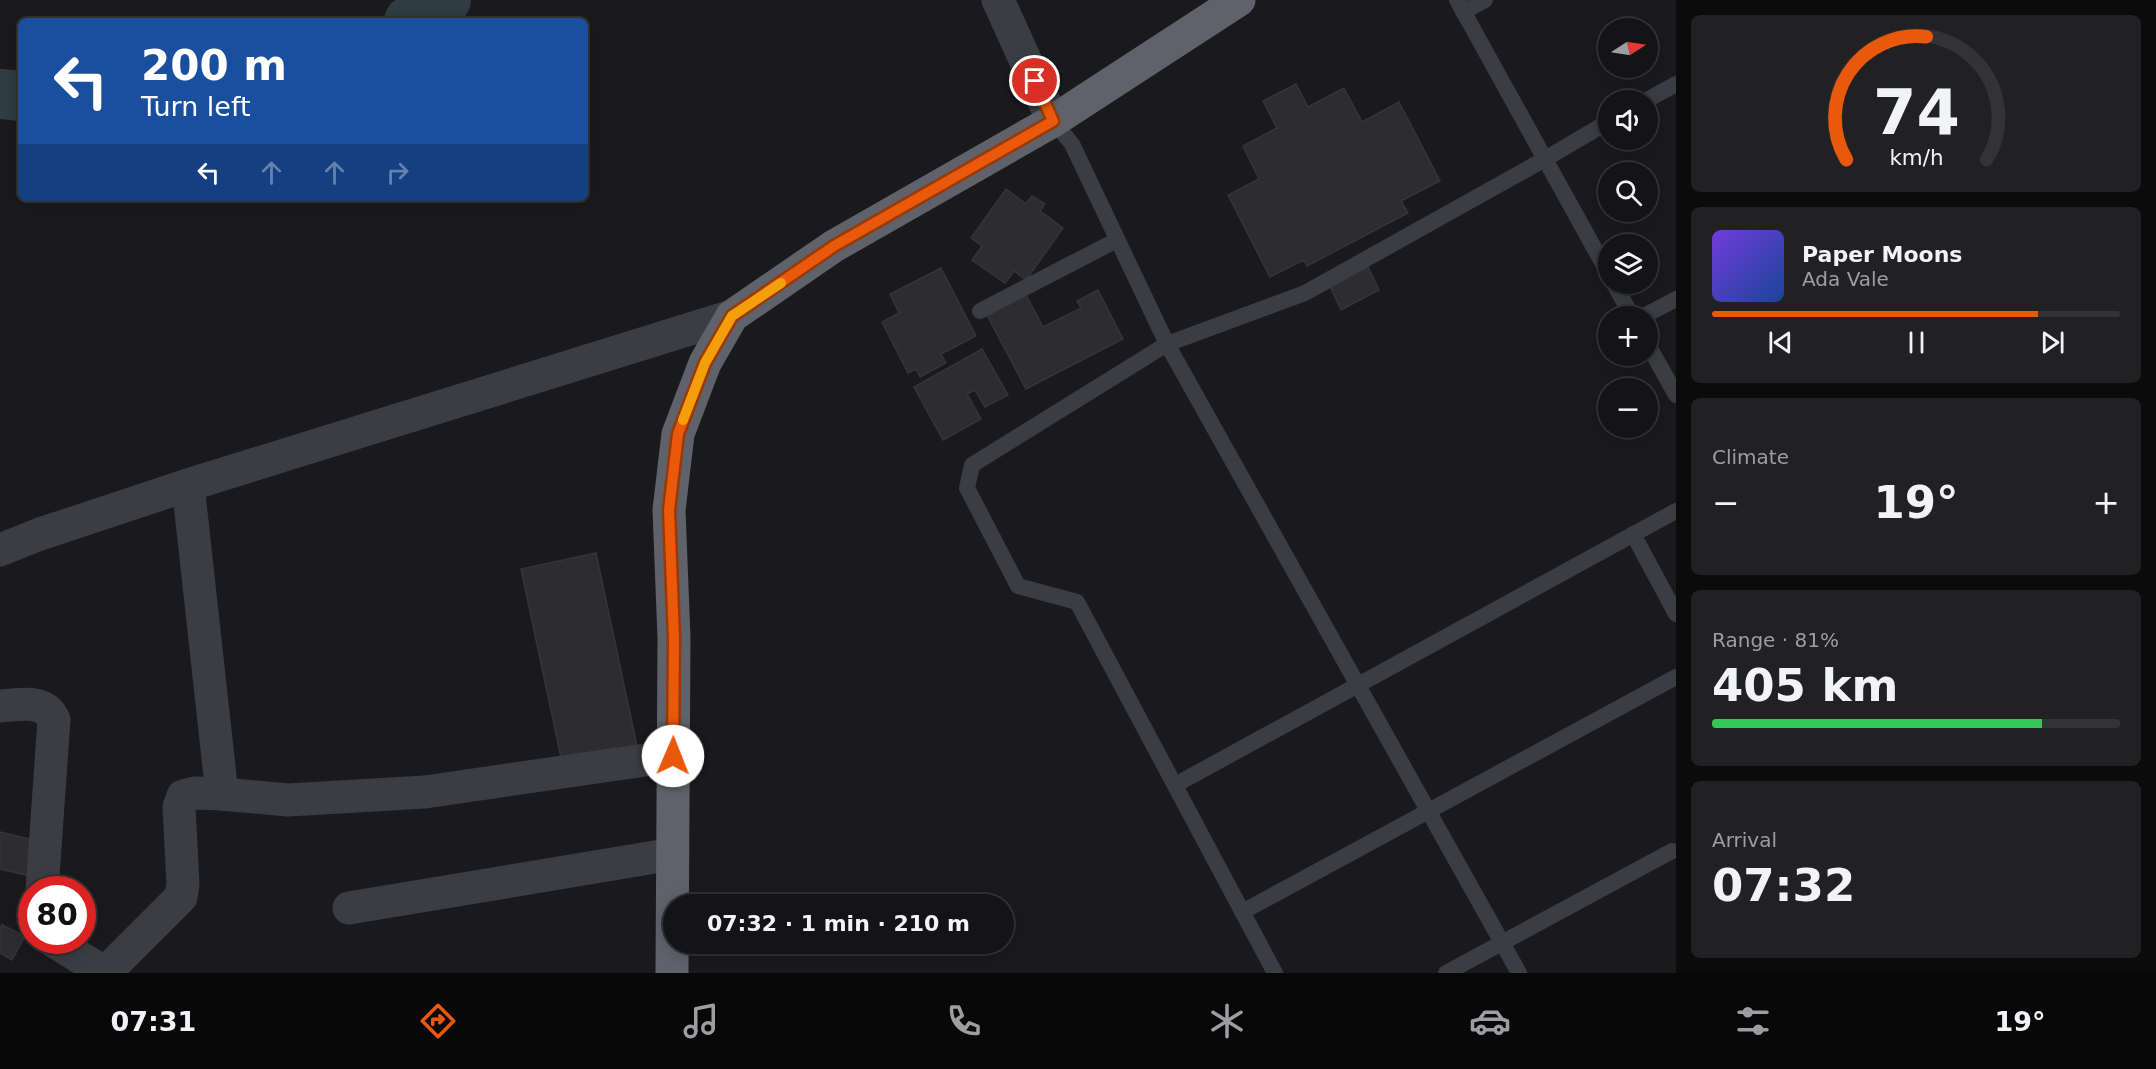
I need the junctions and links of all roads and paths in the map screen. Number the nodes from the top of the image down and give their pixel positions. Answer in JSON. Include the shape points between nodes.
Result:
{"nodes":[{"id":1,"x":998,"y":0,"type":"edge"},
{"id":2,"x":1239,"y":0,"type":"edge"},
{"id":3,"x":1485,"y":0,"type":"edge"},
{"id":4,"x":1460,"y":6,"type":"edge"},
{"id":5,"x":1676,"y":84,"type":"edge"},
{"id":6,"x":1658,"y":94,"type":"edge"},
{"id":7,"x":1053,"y":121,"type":"junction"},
{"id":8,"x":1598,"y":128,"type":"edge"},
{"id":9,"x":1545,"y":159,"type":"junction"},
{"id":10,"x":1117,"y":240,"type":"junction"},
{"id":11,"x":1598,"y":255,"type":"edge"},
{"id":12,"x":1676,"y":299,"type":"edge"},
{"id":13,"x":1658,"y":309,"type":"edge"},
{"id":14,"x":980,"y":311,"type":"dead end"},
{"id":15,"x":732,"y":316,"type":"junction"},
{"id":16,"x":1167,"y":344,"type":"junction"},
{"id":17,"x":1658,"y":363,"type":"edge"},
{"id":18,"x":1676,"y":395,"type":"edge"},
{"id":19,"x":188,"y":485,"type":"junction"},
{"id":20,"x":1676,"y":511,"type":"edge"},
{"id":21,"x":1633,"y":534,"type":"junction"},
{"id":22,"x":0,"y":550,"type":"edge"},
{"id":23,"x":1676,"y":614,"type":"edge"},
{"id":24,"x":1676,"y":677,"type":"edge"},
{"id":25,"x":1357,"y":685,"type":"junction"},
{"id":26,"x":0,"y":706,"type":"edge"},
{"id":27,"x":673,"y":756,"type":"junction"},
{"id":28,"x":1174,"y":785,"type":"junction"},
{"id":29,"x":222,"y":794,"type":"junction"},
{"id":30,"x":1428,"y":811,"type":"junction"},
{"id":31,"x":1672,"y":850,"type":"dead end"},
{"id":32,"x":673,"y":854,"type":"junction"},
{"id":33,"x":43,"y":876,"type":"edge"},
{"id":34,"x":349,"y":908,"type":"dead end"},
{"id":35,"x":1242,"y":912,"type":"junction"},
{"id":36,"x":1502,"y":943,"type":"junction"},
{"id":37,"x":74,"y":954,"type":"edge"},
{"id":38,"x":105,"y":973,"type":"edge"},
{"id":39,"x":672,"y":973,"type":"edge"},
{"id":40,"x":1275,"y":973,"type":"edge"},
{"id":41,"x":1446,"y":973,"type":"edge"},
{"id":42,"x":1519,"y":973,"type":"edge"}],
"edges":[{"from":1,"to":7,"type":"street"},
{"from":2,"to":7,"type":"highway"},
{"from":3,"to":4,"type":"lane"},
{"from":4,"to":9,"type":"lane"},
{"from":5,"to":6,"type":"lane"},
{"from":7,"to":10,"type":"lane","via":[[1072,144]]},
{"from":7,"to":15,"type":"highway","via":[[834,246]]},
{"from":8,"to":9,"type":"lane"},
{"from":9,"to":11,"type":"lane"},
{"from":9,"to":16,"type":"lane","via":[[1305,293]]},
{"from":10,"to":14,"type":"lane"},
{"from":10,"to":16,"type":"lane"},
{"from":12,"to":13,"type":"lane"},
{"from":15,"to":19,"type":"street"},
{"from":15,"to":27,"type":"highway","via":[[705,363],[678,434],[669,510]]},
{"from":16,"to":25,"type":"lane"},
{"from":16,"to":28,"type":"lane","via":[[972,465],[967,488],[1018,586],[1077,602]]},
{"from":17,"to":18,"type":"lane"},
{"from":19,"to":22,"type":"street"},
{"from":19,"to":29,"type":"street"},
{"from":20,"to":21,"type":"lane"},
{"from":21,"to":23,"type":"lane"},
{"from":21,"to":25,"type":"lane"},
{"from":24,"to":30,"type":"lane"},
{"from":25,"to":28,"type":"lane"},
{"from":25,"to":30,"type":"lane"},
{"from":26,"to":33,"type":"street","via":[[37,705],[49,711],[54,720]]},
{"from":27,"to":29,"type":"street","via":[[424,792],[288,800]]},
{"from":27,"to":32,"type":"highway"},
{"from":28,"to":35,"type":"lane"},
{"from":29,"to":38,"type":"street","via":[[183,796],[181,897]]},
{"from":30,"to":35,"type":"lane"},
{"from":30,"to":36,"type":"lane"},
{"from":31,"to":36,"type":"lane"},
{"from":32,"to":34,"type":"street"},
{"from":32,"to":39,"type":"highway"},
{"from":35,"to":40,"type":"lane"},
{"from":36,"to":41,"type":"lane"},
{"from":36,"to":42,"type":"lane"},
{"from":37,"to":38,"type":"street"}]}
